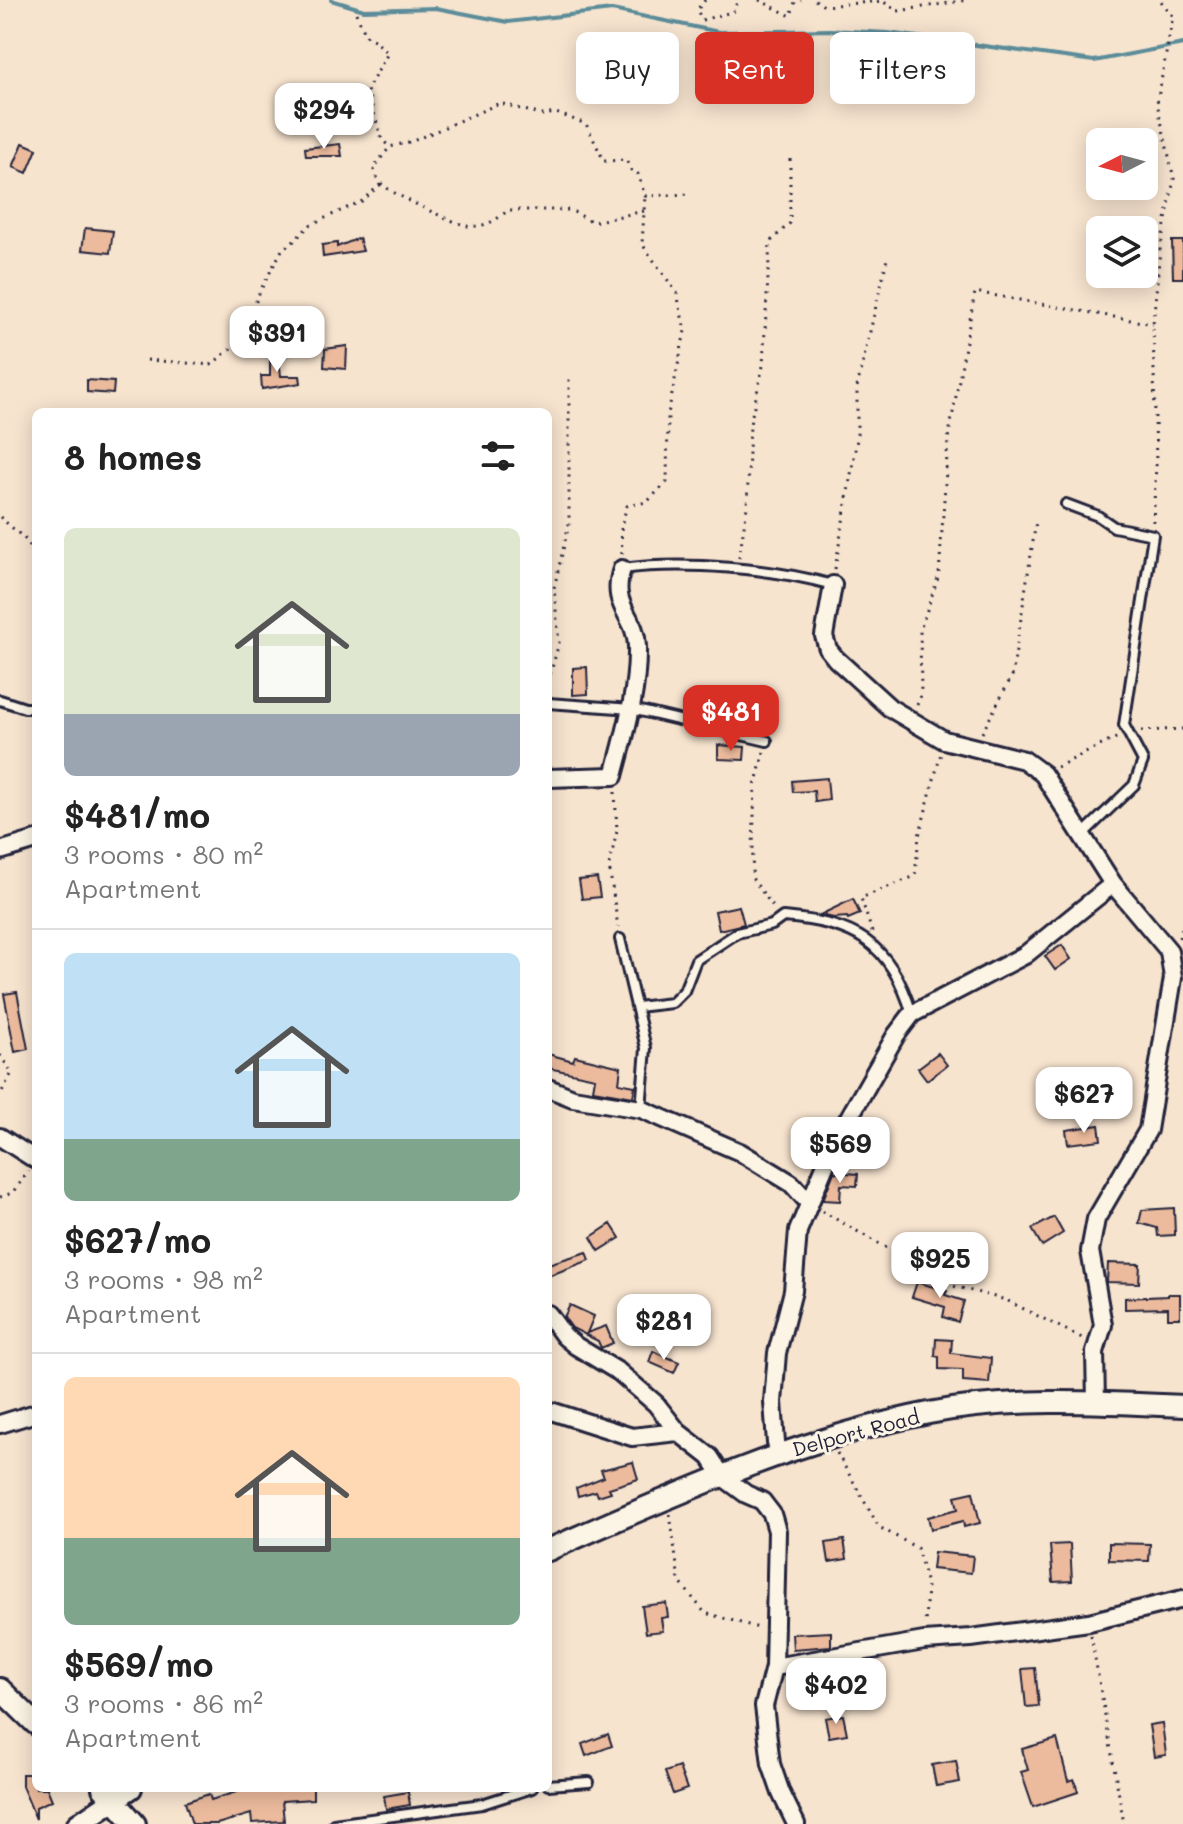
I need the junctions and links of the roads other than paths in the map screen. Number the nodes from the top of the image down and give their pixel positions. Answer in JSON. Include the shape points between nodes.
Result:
{"nodes":[{"id":1,"x":1066,"y":504,"type":"dead end"},
{"id":2,"x":622,"y":569,"type":"joint"},
{"id":3,"x":833,"y":585,"type":"joint"},
{"id":4,"x":0,"y":700,"type":"edge"},
{"id":5,"x":552,"y":703,"type":"edge"},
{"id":6,"x":32,"y":708,"type":"edge"},
{"id":7,"x":632,"y":709,"type":"junction"},
{"id":8,"x":767,"y":741,"type":"road end"},
{"id":9,"x":552,"y":778,"type":"edge"},
{"id":10,"x":1082,"y":835,"type":"junction"},
{"id":11,"x":32,"y":841,"type":"edge"},
{"id":12,"x":0,"y":851,"type":"edge"},
{"id":13,"x":1113,"y":884,"type":"junction"},
{"id":14,"x":620,"y":939,"type":"road end"},
{"id":15,"x":637,"y":1007,"type":"junction"},
{"id":16,"x":912,"y":1014,"type":"junction"},
{"id":17,"x":552,"y":1090,"type":"edge"},
{"id":18,"x":641,"y":1109,"type":"junction"},
{"id":19,"x":0,"y":1137,"type":"edge"},
{"id":20,"x":32,"y":1159,"type":"edge"},
{"id":21,"x":809,"y":1203,"type":"junction"},
{"id":22,"x":552,"y":1320,"type":"edge"},
{"id":23,"x":1096,"y":1402,"type":"junction"},
{"id":24,"x":1183,"y":1406,"type":"edge"},
{"id":25,"x":552,"y":1411,"type":"edge"},
{"id":26,"x":32,"y":1414,"type":"edge"},
{"id":27,"x":0,"y":1424,"type":"edge"},
{"id":28,"x":678,"y":1432,"type":"junction"},
{"id":29,"x":780,"y":1454,"type":"junction"},
{"id":30,"x":723,"y":1477,"type":"junction"},
{"id":31,"x":552,"y":1548,"type":"edge"},
{"id":32,"x":1183,"y":1599,"type":"edge"},
{"id":33,"x":774,"y":1667,"type":"junction"},
{"id":34,"x":0,"y":1689,"type":"edge"},
{"id":35,"x":32,"y":1720,"type":"edge"},
{"id":36,"x":589,"y":1782,"type":"dead end"},
{"id":37,"x":552,"y":1785,"type":"edge"},
{"id":38,"x":116,"y":1792,"type":"edge"},
{"id":39,"x":520,"y":1792,"type":"edge"},
{"id":40,"x":78,"y":1824,"type":"edge"},
{"id":41,"x":135,"y":1824,"type":"edge"},
{"id":42,"x":334,"y":1824,"type":"edge"},
{"id":43,"x":796,"y":1824,"type":"edge"}],
"edges":[{"from":1,"to":10,"type":"lane","via":[[1114,527],[1153,535],[1124,725],[1143,761],[1134,785]]},
{"from":2,"to":3,"type":"lane","via":[[737,569]]},
{"from":2,"to":7,"type":"street","via":[[617,592],[637,646]]},
{"from":3,"to":10,"type":"street","via":[[823,627],[828,649],[890,708],[944,740],[1024,760],[1043,774]]},
{"from":4,"to":6,"type":"lane"},
{"from":5,"to":7,"type":"lane"},
{"from":7,"to":8,"type":"lane"},
{"from":7,"to":9,"type":"street","via":[[614,776]]},
{"from":10,"to":13,"type":"street"},
{"from":11,"to":12,"type":"street"},
{"from":13,"to":16,"type":"street","via":[[1025,955]]},
{"from":13,"to":23,"type":"street","via":[[1169,951],[1173,978],[1148,1130],[1096,1219],[1090,1251],[1103,1325],[1095,1352]]},
{"from":14,"to":15,"type":"lane"},
{"from":15,"to":16,"type":"lane","via":[[672,1003],[684,991],[696,960],[737,933],[783,917],[828,922],[863,936],[886,962]]},
{"from":15,"to":18,"type":"lane","via":[[646,1048]]},
{"from":16,"to":21,"type":"street","via":[[835,1142]]},
{"from":17,"to":18,"type":"street"},
{"from":18,"to":21,"type":"street","via":[[740,1152],[791,1183]]},
{"from":19,"to":20,"type":"street"},
{"from":21,"to":29,"type":"street","via":[[798,1231],[793,1291],[777,1353],[773,1402]]},
{"from":22,"to":28,"type":"street","via":[[564,1336],[656,1404]]},
{"from":23,"to":24,"type":"street","name":"Delport Road"},
{"from":23,"to":29,"type":"street","name":"Delport Road","via":[[930,1413]]},
{"from":25,"to":28,"type":"street","via":[[632,1437]]},
{"from":26,"to":27,"type":"street"},
{"from":28,"to":30,"type":"street","via":[[710,1457]]},
{"from":29,"to":30,"type":"street","name":"Delport Road"},
{"from":30,"to":31,"type":"street","name":"Delport Road"},
{"from":30,"to":33,"type":"street","via":[[762,1501],[777,1531]]},
{"from":32,"to":33,"type":"street","via":[[1089,1622],[924,1641]]},
{"from":33,"to":43,"type":"street","via":[[764,1706],[771,1764]]},
{"from":34,"to":35,"type":"street"},
{"from":36,"to":37,"type":"lane"},
{"from":38,"to":40,"type":"street"},
{"from":38,"to":41,"type":"street"},
{"from":39,"to":42,"type":"lane","via":[[482,1804]]}]}
